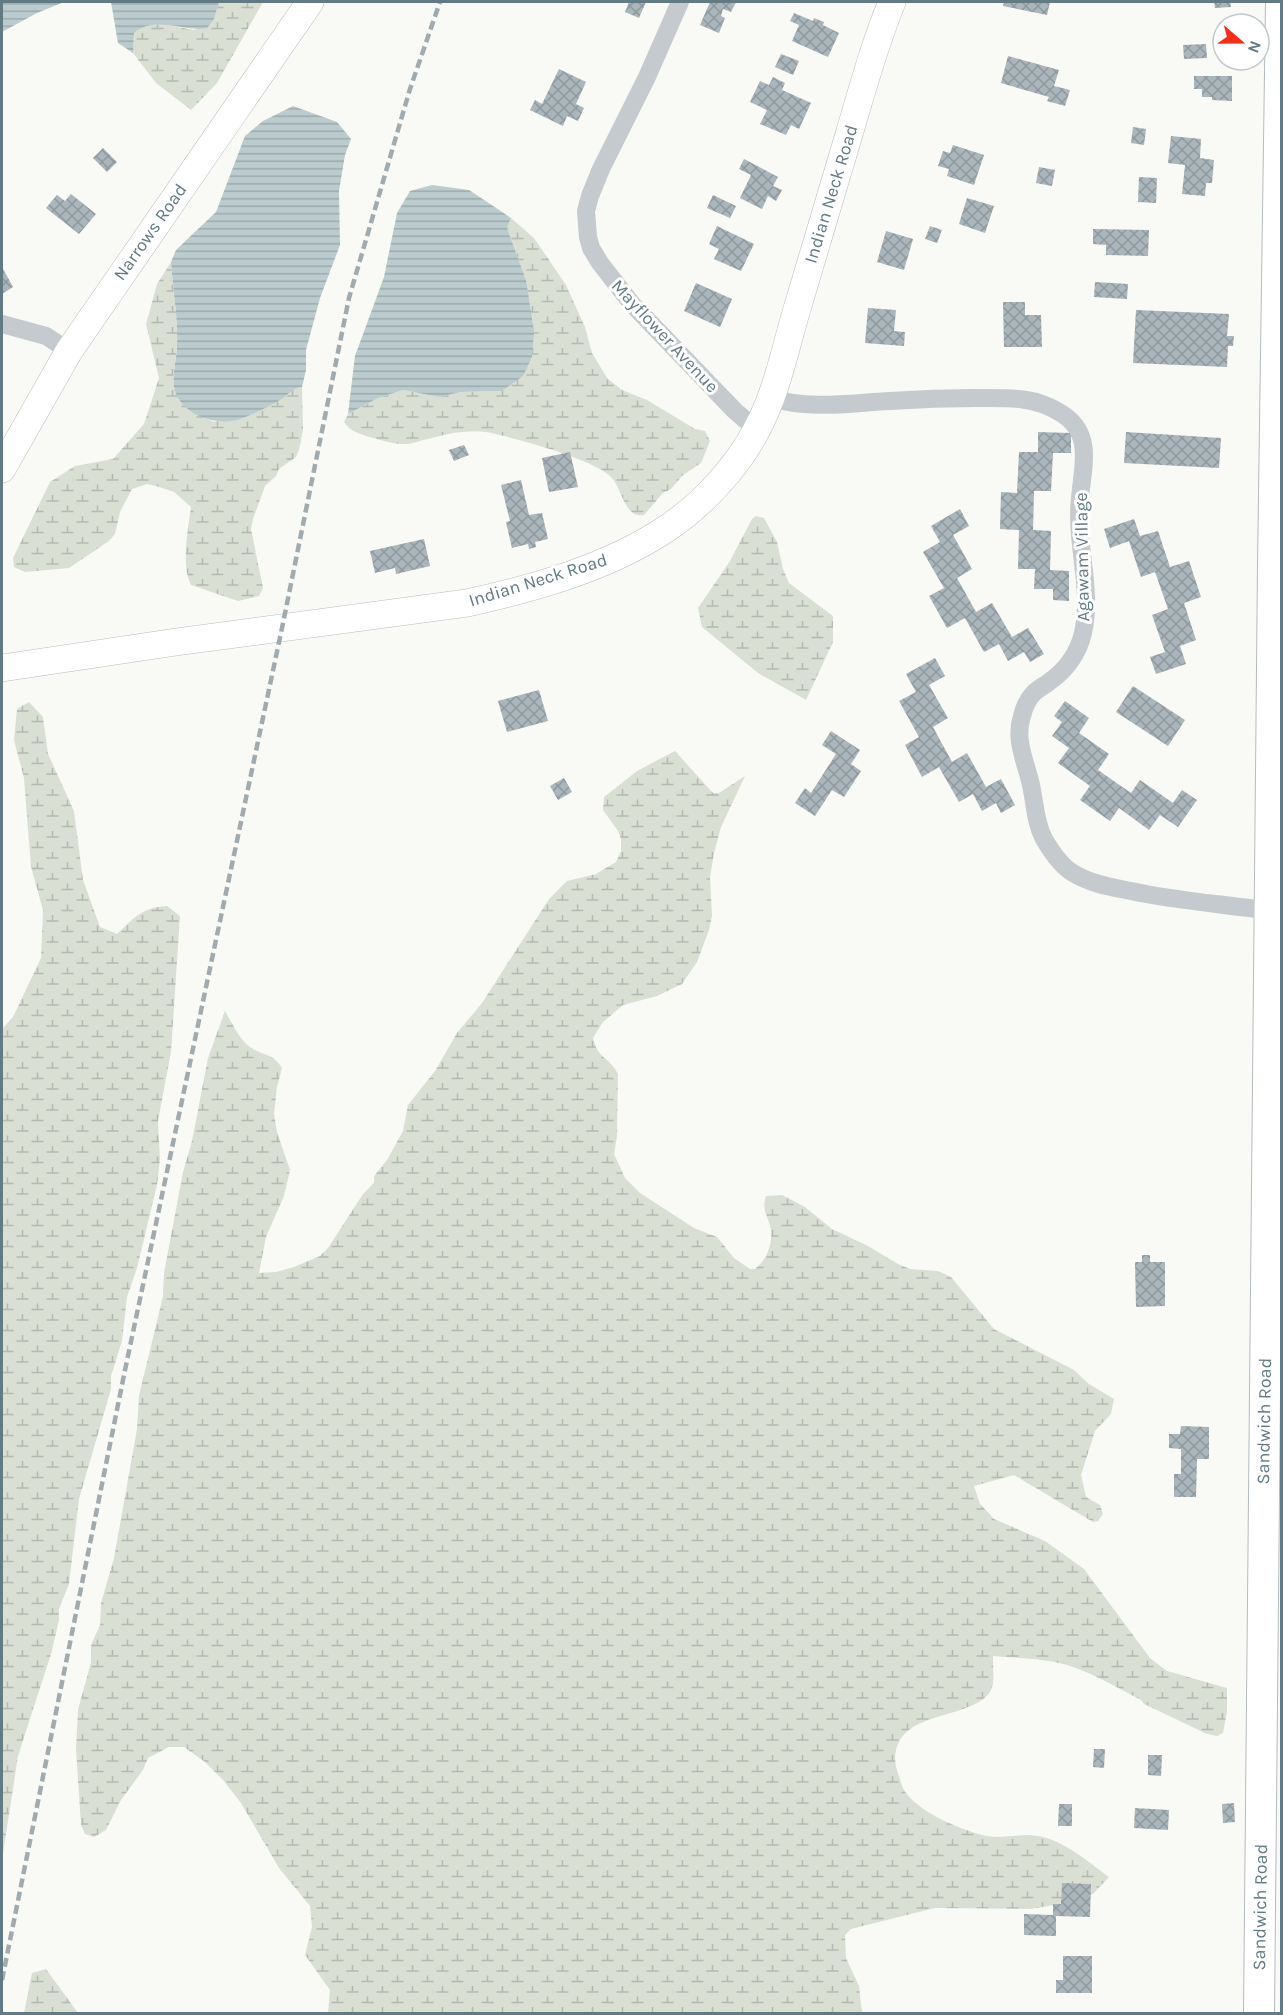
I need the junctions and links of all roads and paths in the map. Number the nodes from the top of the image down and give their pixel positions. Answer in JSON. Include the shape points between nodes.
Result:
{"nodes":[{"id":1,"x":309,"y":2,"type":"edge"},
{"id":2,"x":680,"y":2,"type":"edge"},
{"id":3,"x":892,"y":2,"type":"edge"},
{"id":4,"x":1281,"y":2,"type":"edge"},
{"id":5,"x":2,"y":324,"type":"edge"},
{"id":6,"x":69,"y":351,"type":"junction"},
{"id":7,"x":770,"y":398,"type":"junction"},
{"id":8,"x":757,"y":430,"type":"junction"},
{"id":9,"x":1278,"y":460,"type":"edge"},
{"id":10,"x":2,"y":469,"type":"edge"},
{"id":11,"x":2,"y":668,"type":"edge"},
{"id":12,"x":1270,"y":910,"type":"junction"},
{"id":13,"x":1275,"y":1132,"type":"edge"},
{"id":14,"x":1273,"y":1372,"type":"edge"},
{"id":15,"x":1259,"y":2013,"type":"edge"}],
"edges":[{"from":1,"to":6,"type":"street","name":"Narrows Road"},
{"from":2,"to":8,"type":"street","name":"Mayflower Avenue","via":[[592,190],[586,211],[588,237],[600,263],[632,304]]},
{"from":3,"to":7,"type":"street","name":"Indian Neck Road","via":[[870,62]]},
{"from":4,"to":9,"type":"main road","name":"Sandwich Road"},
{"from":5,"to":6,"type":"street","via":[[46,336]]},
{"from":6,"to":10,"type":"street","name":"Narrows Road"},
{"from":7,"to":8,"type":"street","name":"Indian Neck Road"},
{"from":7,"to":12,"type":"street","name":"Agawam Village","via":[[798,405],[1016,398],[1040,402],[1073,422],[1085,454],[1079,518],[1086,600],[1083,631],[1070,662],[1032,694],[1019,727],[1020,746],[1043,837],[1071,872],[1090,882],[1176,900]]},
{"from":8,"to":11,"type":"street","name":"Indian Neck Road","via":[[719,482],[667,529],[613,557],[538,584],[436,608]]},
{"from":9,"to":12,"type":"main road","name":"Sandwich Road"},
{"from":12,"to":13,"type":"main road","name":"Sandwich Road"},
{"from":13,"to":14,"type":"main road","name":"Sandwich Road"},
{"from":14,"to":15,"type":"main road","name":"Sandwich Road","via":[[1262,1531]]}]}
